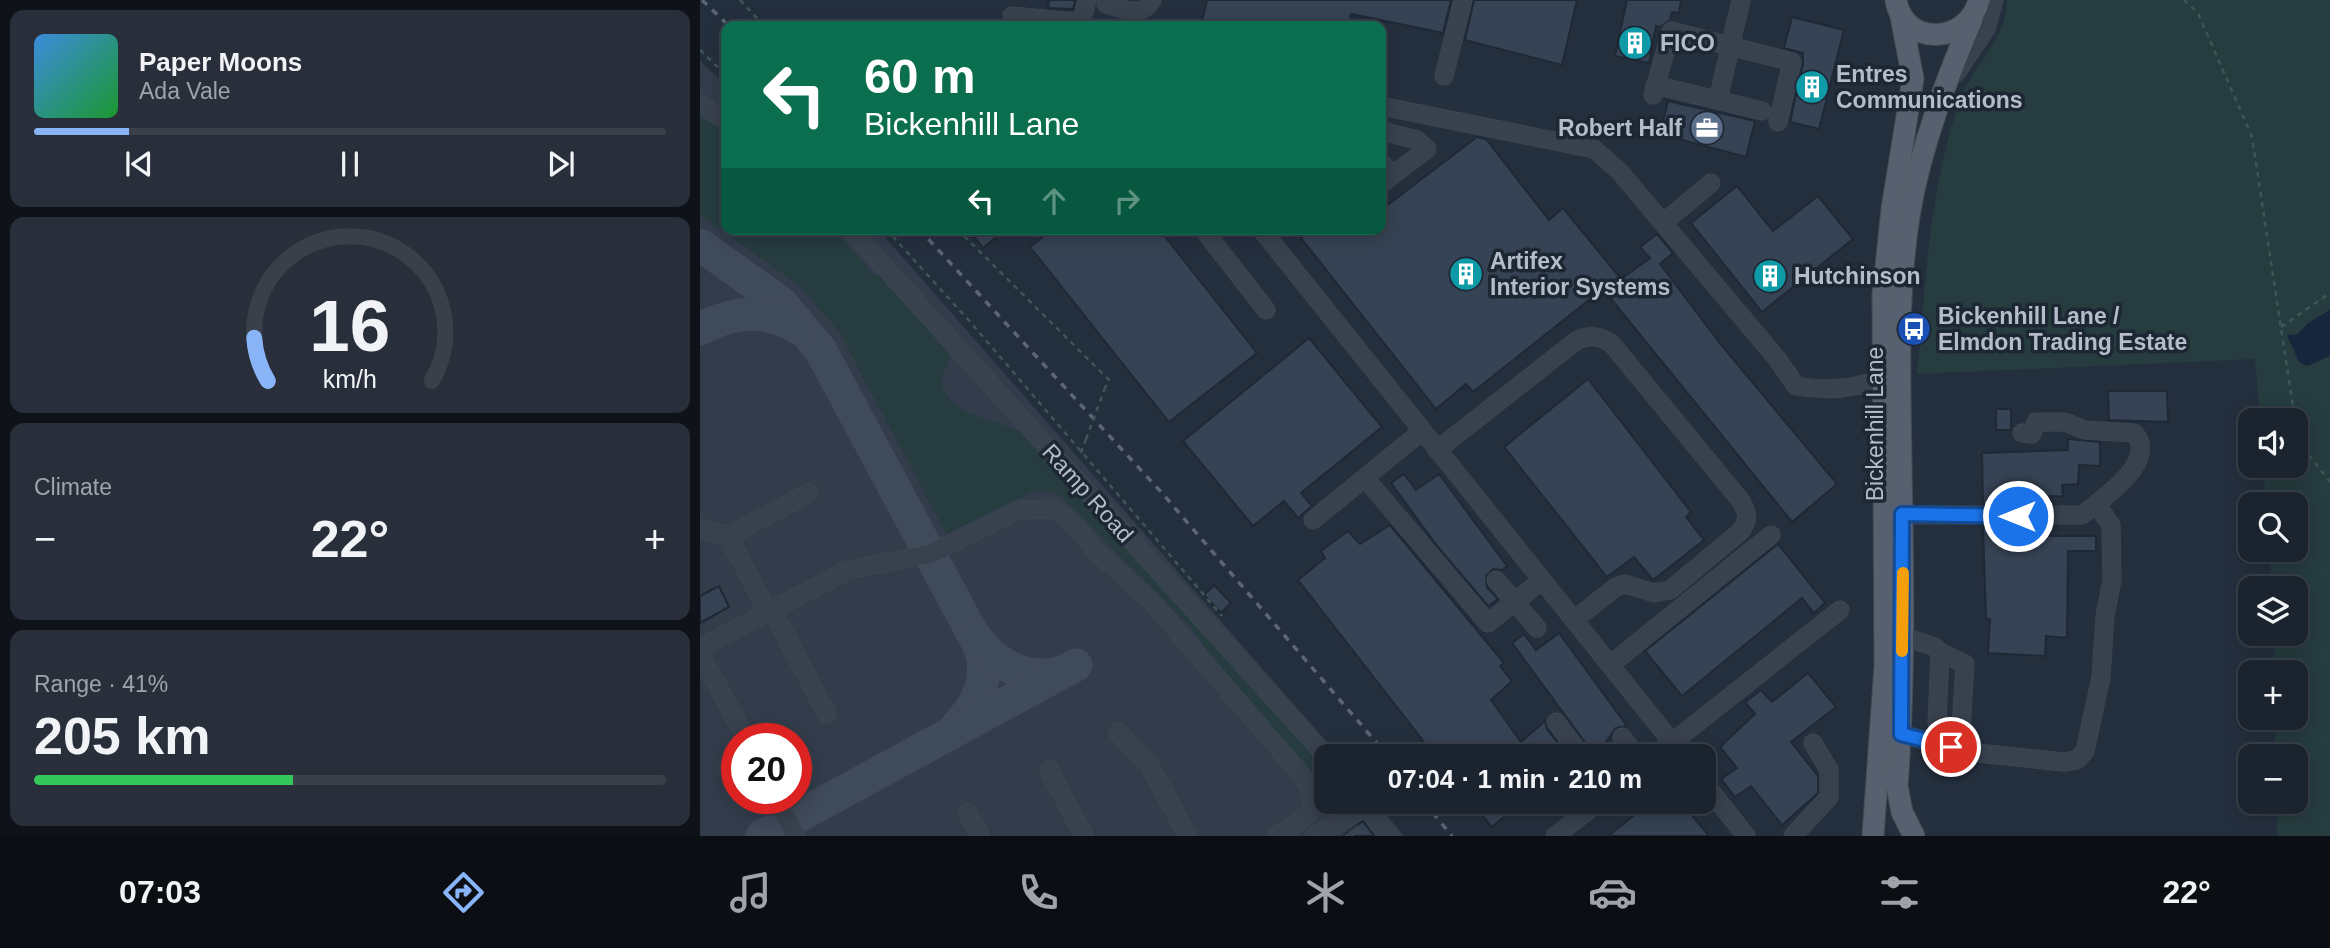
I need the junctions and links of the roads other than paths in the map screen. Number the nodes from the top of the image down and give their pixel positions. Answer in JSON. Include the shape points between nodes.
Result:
{"nodes":[{"id":1,"x":1087,"y":0,"type":"edge"},
{"id":2,"x":1107,"y":0,"type":"edge"},
{"id":3,"x":1152,"y":0,"type":"edge"},
{"id":4,"x":1463,"y":0,"type":"edge"},
{"id":5,"x":1741,"y":0,"type":"edge"},
{"id":6,"x":1994,"y":0,"type":"edge"},
{"id":7,"x":1895,"y":6,"type":"edge"},
{"id":8,"x":1975,"y":9,"type":"edge"},
{"id":9,"x":1012,"y":16,"type":"dead end"},
{"id":10,"x":1065,"y":21,"type":"edge"},
{"id":11,"x":1078,"y":21,"type":"edge"},
{"id":12,"x":1730,"y":47,"type":"junction"},
{"id":13,"x":1444,"y":76,"type":"dead end"},
{"id":14,"x":1941,"y":94,"type":"junction"},
{"id":15,"x":1718,"y":100,"type":"junction"},
{"id":16,"x":700,"y":104,"type":"edge"},
{"id":17,"x":1386,"y":107,"type":"edge"},
{"id":18,"x":1762,"y":111,"type":"dead end"},
{"id":19,"x":721,"y":118,"type":"edge"},
{"id":20,"x":1778,"y":121,"type":"dead end"},
{"id":21,"x":1386,"y":132,"type":"edge"},
{"id":22,"x":1386,"y":173,"type":"edge"},
{"id":23,"x":1711,"y":183,"type":"dead end"},
{"id":24,"x":1664,"y":223,"type":"junction"},
{"id":25,"x":855,"y":235,"type":"edge"},
{"id":26,"x":1208,"y":235,"type":"edge"},
{"id":27,"x":1266,"y":235,"type":"edge"},
{"id":28,"x":1266,"y":310,"type":"dead end"},
{"id":29,"x":1882,"y":378,"type":"junction"},
{"id":30,"x":1422,"y":431,"type":"junction"},
{"id":31,"x":2022,"y":433,"type":"dead end"},
{"id":32,"x":1437,"y":450,"type":"junction"},
{"id":33,"x":1365,"y":478,"type":"junction"},
{"id":34,"x":808,"y":493,"type":"dead end"},
{"id":35,"x":2096,"y":504,"type":"junction"},
{"id":36,"x":1902,"y":514,"type":"junction"},
{"id":37,"x":1313,"y":520,"type":"dead end"},
{"id":38,"x":700,"y":528,"type":"edge"},
{"id":39,"x":728,"y":536,"type":"junction"},
{"id":40,"x":1771,"y":536,"type":"dead end"},
{"id":41,"x":1496,"y":580,"type":"dead end"},
{"id":42,"x":1542,"y":580,"type":"junction"},
{"id":43,"x":1515,"y":601,"type":"junction"},
{"id":44,"x":1840,"y":610,"type":"dead end"},
{"id":45,"x":770,"y":611,"type":"junction"},
{"id":46,"x":1574,"y":620,"type":"junction"},
{"id":47,"x":1537,"y":628,"type":"dead end"},
{"id":48,"x":1902,"y":636,"type":"junction"},
{"id":49,"x":700,"y":648,"type":"edge"},
{"id":50,"x":1940,"y":652,"type":"dead end"},
{"id":51,"x":700,"y":654,"type":"edge"},
{"id":52,"x":1609,"y":665,"type":"junction"},
{"id":53,"x":827,"y":714,"type":"dead end"},
{"id":54,"x":1556,"y":722,"type":"dead end"},
{"id":55,"x":738,"y":723,"type":"edge"},
{"id":56,"x":1118,"y":732,"type":"dead end"},
{"id":57,"x":1901,"y":734,"type":"junction"},
{"id":58,"x":1622,"y":737,"type":"dead end"},
{"id":59,"x":1813,"y":743,"type":"dead end"},
{"id":60,"x":1315,"y":744,"type":"edge"},
{"id":61,"x":1573,"y":744,"type":"edge"},
{"id":62,"x":1627,"y":744,"type":"edge"},
{"id":63,"x":1673,"y":744,"type":"edge"},
{"id":64,"x":1683,"y":744,"type":"edge"},
{"id":65,"x":1049,"y":770,"type":"dead end"},
{"id":66,"x":1716,"y":798,"type":"edge"},
{"id":67,"x":968,"y":813,"type":"dead end"},
{"id":68,"x":784,"y":814,"type":"edge"},
{"id":69,"x":1355,"y":814,"type":"edge"},
{"id":70,"x":1372,"y":814,"type":"edge"},
{"id":71,"x":1580,"y":814,"type":"edge"},
{"id":72,"x":796,"y":836,"type":"edge"},
{"id":73,"x":980,"y":836,"type":"edge"},
{"id":74,"x":1084,"y":836,"type":"edge"},
{"id":75,"x":1188,"y":836,"type":"edge"},
{"id":76,"x":1276,"y":836,"type":"edge"},
{"id":77,"x":1315,"y":836,"type":"edge"},
{"id":78,"x":1389,"y":836,"type":"edge"},
{"id":79,"x":1555,"y":836,"type":"edge"},
{"id":80,"x":1746,"y":836,"type":"edge"},
{"id":81,"x":1793,"y":836,"type":"edge"},
{"id":82,"x":1872,"y":836,"type":"edge"},
{"id":83,"x":1914,"y":836,"type":"edge"}],
"edges":[{"from":1,"to":11,"type":"lane"},
{"from":2,"to":3,"type":"lane","via":[[1106,4],[1138,13]]},
{"from":4,"to":13,"type":"lane"},
{"from":5,"to":12,"type":"lane"},
{"from":6,"to":14,"type":"lane","via":[[1986,29]]},
{"from":7,"to":8,"type":"main road","via":[[1919,32],[1930,35],[1953,33]]},
{"from":7,"to":29,"type":"main road","name":"Bickenhill Lane","via":[[1913,79],[1883,295]]},
{"from":8,"to":14,"type":"main road","name":"Bickenhill Lane"},
{"from":9,"to":10,"type":"lane"},
{"from":12,"to":15,"type":"lane"},
{"from":12,"to":15,"type":"lane","via":[[1671,31],[1654,90]]},
{"from":12,"to":20,"type":"lane","via":[[1792,62]]},
{"from":14,"to":36,"type":"main road","name":"Bickenhill Lane","via":[[1910,211],[1904,271],[1899,363]]},
{"from":15,"to":18,"type":"lane"},
{"from":16,"to":19,"type":"lane"},
{"from":17,"to":24,"type":"lane","via":[[1594,149]]},
{"from":21,"to":22,"type":"lane","via":[[1417,140],[1427,149]]},
{"from":23,"to":24,"type":"lane"},
{"from":24,"to":29,"type":"lane","via":[[1796,386],[1862,387]]},
{"from":25,"to":60,"type":"lane","name":"Ramp Road"},
{"from":26,"to":28,"type":"lane"},
{"from":27,"to":30,"type":"lane"},
{"from":29,"to":82,"type":"main road","name":"Bickenhill Lane","via":[[1885,666]]},
{"from":30,"to":32,"type":"lane"},
{"from":30,"to":33,"type":"lane"},
{"from":31,"to":35,"type":"lane","via":[[2032,434],[2036,422],[2065,422],[2084,430],[2134,433],[2140,440],[2137,464]]},
{"from":32,"to":42,"type":"lane"},
{"from":32,"to":46,"type":"lane","via":[[1576,341],[1592,336],[1611,343],[1741,501],[1748,513],[1741,531],[1670,590],[1654,593],[1625,584]]},
{"from":33,"to":37,"type":"lane"},
{"from":33,"to":43,"type":"lane","via":[[1488,623]]},
{"from":34,"to":39,"type":"lane"},
{"from":35,"to":36,"type":"lane","via":[[2082,515]]},
{"from":35,"to":57,"type":"lane","via":[[2111,525],[2112,580],[2101,677],[2085,751],[2077,760],[2064,762],[1968,752]]},
{"from":36,"to":48,"type":"main road","name":"Bickenhill Lane"},
{"from":38,"to":39,"type":"lane"},
{"from":39,"to":45,"type":"lane"},
{"from":40,"to":52,"type":"lane"},
{"from":41,"to":43,"type":"lane"},
{"from":42,"to":43,"type":"lane"},
{"from":42,"to":46,"type":"lane"},
{"from":43,"to":47,"type":"lane"},
{"from":44,"to":64,"type":"lane"},
{"from":45,"to":49,"type":"lane"},
{"from":45,"to":53,"type":"lane"},
{"from":45,"to":76,"type":"lane","via":[[848,570],[930,554],[1018,510],[1054,509],[1151,601],[1310,787],[1310,811]]},
{"from":46,"to":52,"type":"lane"},
{"from":48,"to":50,"type":"lane"},
{"from":48,"to":57,"type":"main road","name":"Bickenhill Lane"},
{"from":51,"to":55,"type":"lane"},
{"from":52,"to":63,"type":"lane"},
{"from":54,"to":61,"type":"lane"},
{"from":56,"to":75,"type":"lane","via":[[1148,763]]},
{"from":57,"to":83,"type":"main road","name":"Bickenhill Lane","via":[[1897,786]]},
{"from":58,"to":62,"type":"lane"},
{"from":59,"to":81,"type":"lane","via":[[1829,770],[1829,797]]},
{"from":65,"to":74,"type":"lane"},
{"from":66,"to":80,"type":"lane"},
{"from":67,"to":73,"type":"lane"},
{"from":68,"to":72,"type":"lane"},
{"from":69,"to":77,"type":"lane","via":[[1346,825]]},
{"from":70,"to":78,"type":"lane"},
{"from":71,"to":79,"type":"lane"}]}
